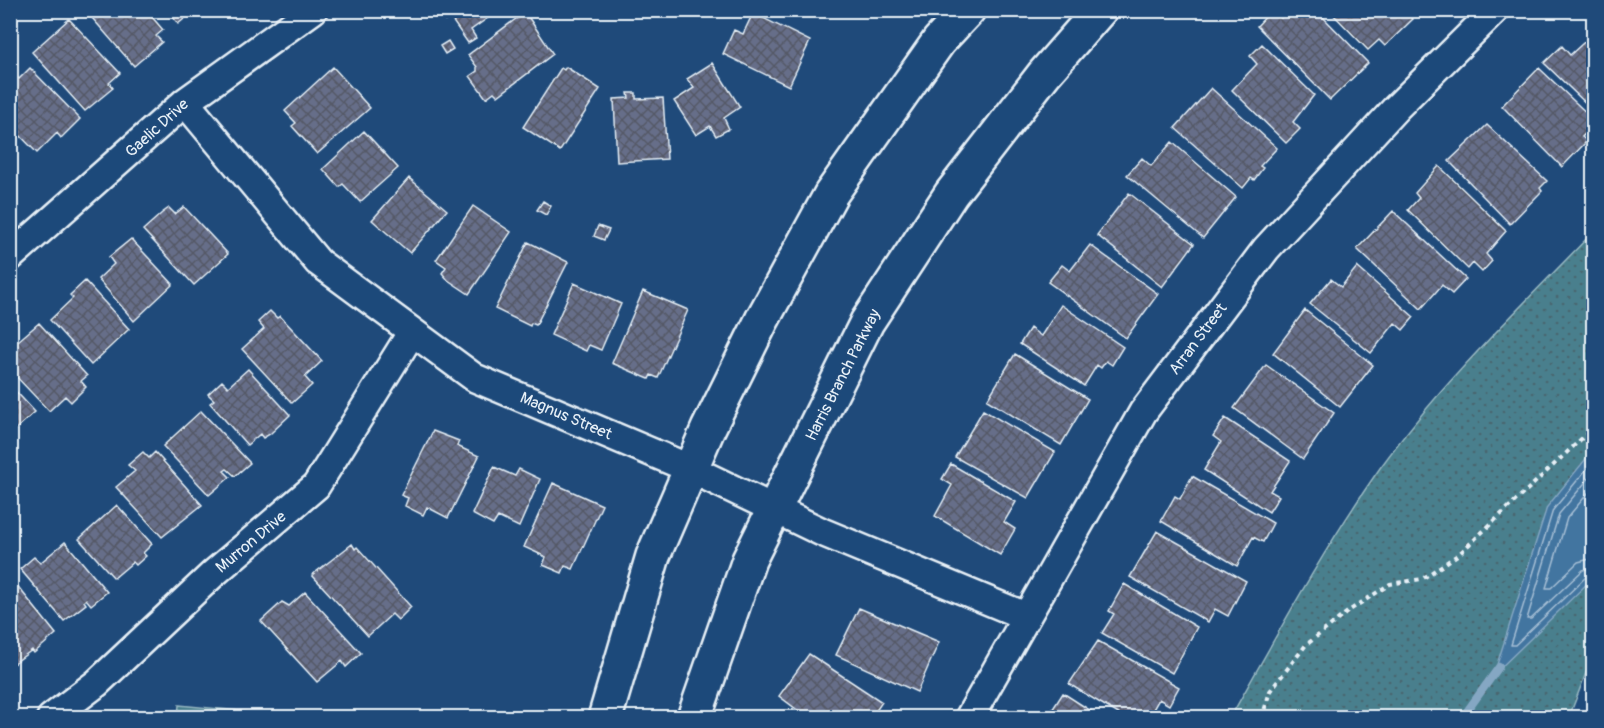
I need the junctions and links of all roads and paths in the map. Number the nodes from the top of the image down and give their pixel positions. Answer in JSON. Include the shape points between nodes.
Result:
{"nodes":[{"id":1,"x":314,"y":10,"type":"edge"},
{"id":2,"x":968,"y":10,"type":"edge"},
{"id":3,"x":1100,"y":10,"type":"edge"},
{"id":4,"x":1494,"y":10,"type":"edge"},
{"id":5,"x":185,"y":102,"type":"junction"},
{"id":6,"x":10,"y":257,"type":"edge"},
{"id":7,"x":412,"y":332,"type":"junction"},
{"id":8,"x":1593,"y":427,"type":"edge"},
{"id":9,"x":691,"y":469,"type":"junction"},
{"id":10,"x":775,"y":511,"type":"junction"},
{"id":11,"x":1025,"y":616,"type":"junction"},
{"id":12,"x":51,"y":717,"type":"edge"},
{"id":13,"x":605,"y":717,"type":"edge"},
{"id":14,"x":694,"y":717,"type":"edge"},
{"id":15,"x":969,"y":717,"type":"edge"},
{"id":16,"x":1262,"y":717,"type":"edge"}],
"edges":[{"from":1,"to":5,"type":"street","name":"Gaelic Drive"},
{"from":2,"to":9,"type":"main road","via":[[939,41],[831,194],[762,320]]},
{"from":3,"to":10,"type":"main road","name":"Harris Branch Parkway","via":[[1044,74],[951,194],[867,322]]},
{"from":4,"to":11,"type":"street","name":"Arran Street","via":[[1396,108],[1266,249],[1143,412]]},
{"from":5,"to":6,"type":"street","name":"Gaelic Drive"},
{"from":5,"to":7,"type":"street","name":"Magnus Street","via":[[318,262]]},
{"from":7,"to":9,"type":"street","name":"Magnus Street","via":[[475,378]]},
{"from":7,"to":12,"type":"street","name":"Murron Drive","via":[[316,486],[213,574],[97,683]]},
{"from":8,"to":16,"type":"path","via":[[1459,554],[1422,579],[1390,584],[1306,645],[1270,691]]},
{"from":9,"to":10,"type":"street","name":"Magnus Street"},
{"from":9,"to":13,"type":"main road","via":[[653,555]]},
{"from":10,"to":11,"type":"street","name":"Magnus Street"},
{"from":10,"to":14,"type":"main road","name":"Harris Branch Parkway","via":[[749,560]]},
{"from":11,"to":15,"type":"street","name":"Arran Street"}]}
